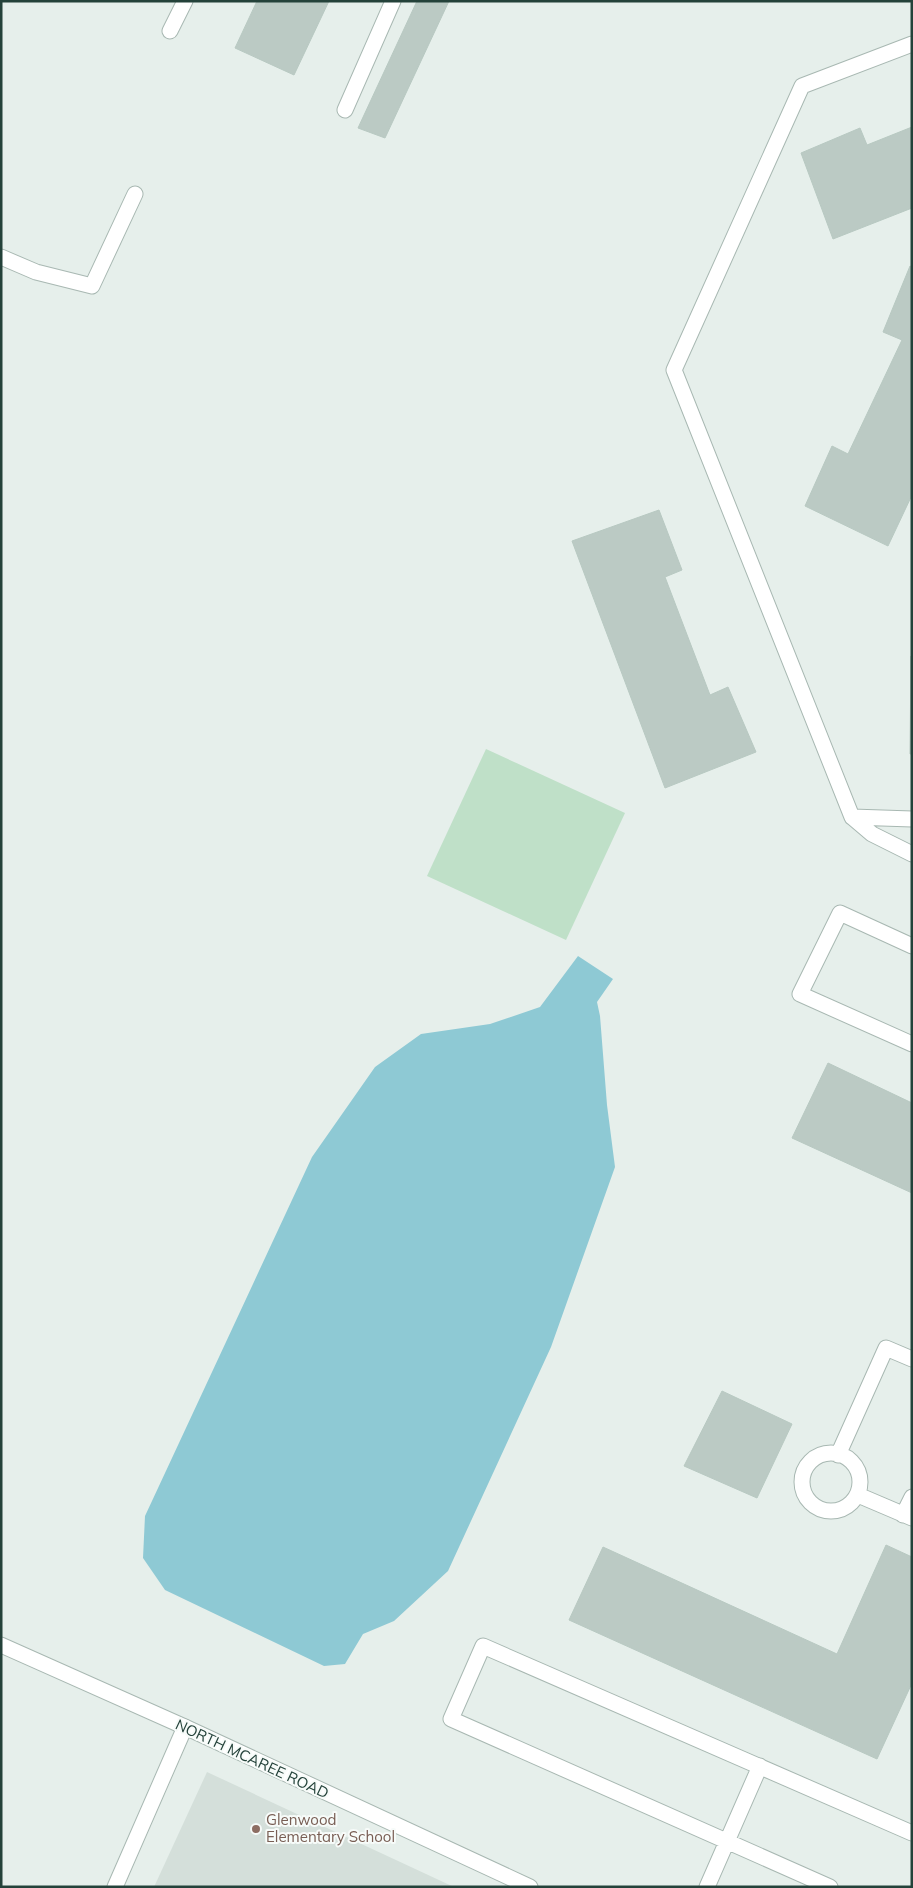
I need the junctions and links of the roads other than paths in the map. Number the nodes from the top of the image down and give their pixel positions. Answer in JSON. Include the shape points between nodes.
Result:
{"nodes":[{"id":1,"x":184,"y":1,"type":"edge"},
{"id":2,"x":393,"y":1,"type":"edge"},
{"id":3,"x":170,"y":31,"type":"dead end"},
{"id":4,"x":912,"y":44,"type":"edge"},
{"id":5,"x":345,"y":110,"type":"dead end"},
{"id":6,"x":135,"y":194,"type":"dead end"},
{"id":7,"x":1,"y":257,"type":"edge"},
{"id":8,"x":852,"y":817,"type":"junction"},
{"id":9,"x":912,"y":819,"type":"edge"},
{"id":10,"x":912,"y":854,"type":"edge"},
{"id":11,"x":912,"y":946,"type":"edge"},
{"id":12,"x":912,"y":1044,"type":"edge"},
{"id":13,"x":912,"y":1359,"type":"edge"},
{"id":14,"x":838,"y":1455,"type":"junction"},
{"id":15,"x":858,"y":1495,"type":"junction"},
{"id":16,"x":912,"y":1497,"type":"edge"},
{"id":17,"x":908,"y":1517,"type":"edge"},
{"id":18,"x":1,"y":1646,"type":"edge"},
{"id":19,"x":185,"y":1727,"type":"junction"},
{"id":20,"x":760,"y":1766,"type":"junction"},
{"id":21,"x":912,"y":1834,"type":"edge"},
{"id":22,"x":727,"y":1842,"type":"junction"},
{"id":23,"x":115,"y":1887,"type":"edge"},
{"id":24,"x":530,"y":1887,"type":"edge"},
{"id":25,"x":707,"y":1887,"type":"edge"},
{"id":26,"x":830,"y":1887,"type":"edge"}],
"edges":[{"from":1,"to":3,"type":"street"},
{"from":2,"to":5,"type":"street"},
{"from":4,"to":8,"type":"street","via":[[802,86],[674,370]]},
{"from":6,"to":7,"type":"street","via":[[92,286],[36,272]]},
{"from":8,"to":9,"type":"street"},
{"from":8,"to":10,"type":"street","via":[[872,834]]},
{"from":11,"to":12,"type":"street","via":[[840,913],[800,994]]},
{"from":13,"to":14,"type":"street","via":[[886,1348]]},
{"from":14,"to":15,"type":"street","via":[[856,1467],[860,1476]]},
{"from":14,"to":15,"type":"street","via":[[822,1455],[807,1466],[803,1484],[805,1494],[817,1508],[826,1511],[844,1508]]},
{"from":15,"to":17,"type":"street"},
{"from":16,"to":17,"type":"street"},
{"from":18,"to":19,"type":"street","name":"NORTH MCAREE ROAD"},
{"from":19,"to":23,"type":"street"},
{"from":19,"to":24,"type":"street","name":"NORTH MCAREE ROAD"},
{"from":20,"to":21,"type":"street"},
{"from":20,"to":22,"type":"street"},
{"from":20,"to":22,"type":"street","via":[[483,1646],[451,1719]]},
{"from":22,"to":25,"type":"street"},
{"from":22,"to":26,"type":"street"}]}
